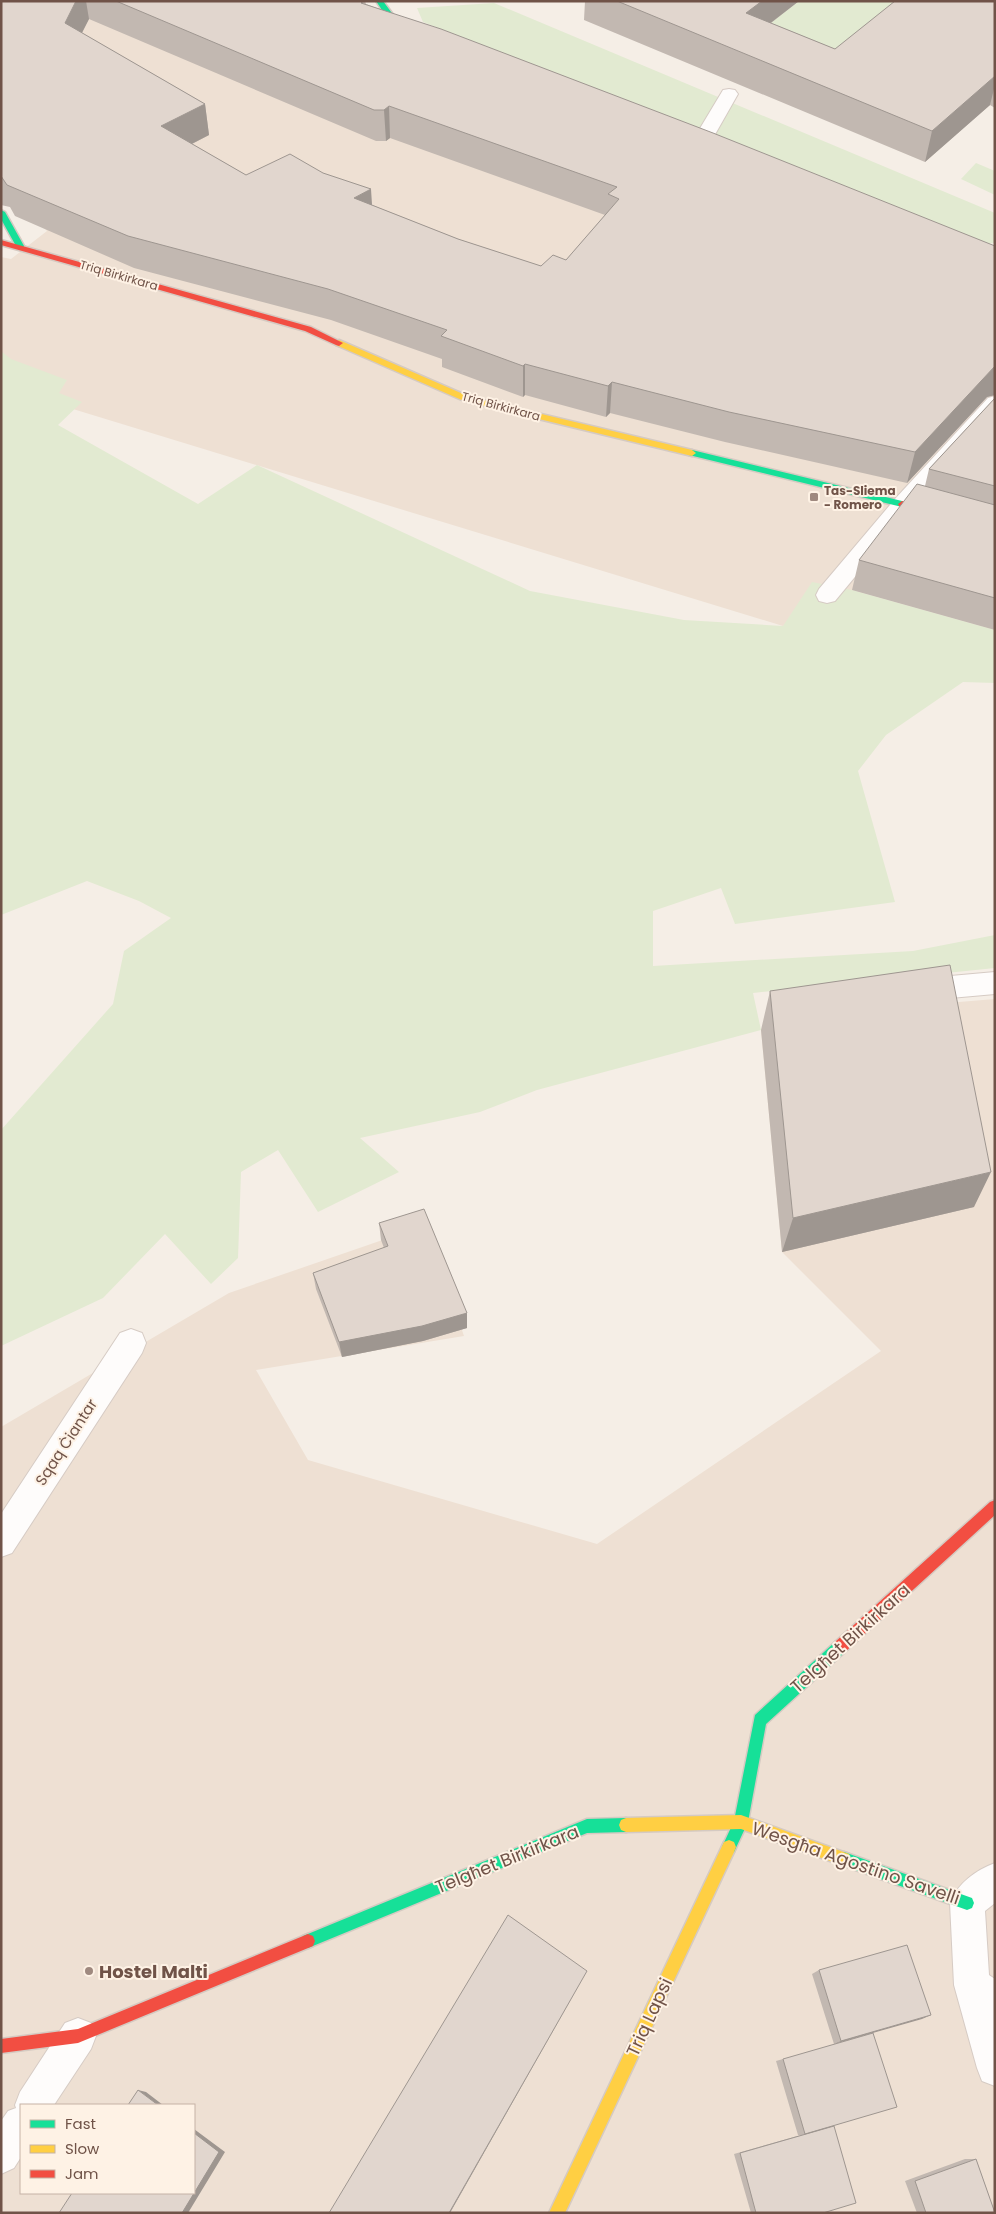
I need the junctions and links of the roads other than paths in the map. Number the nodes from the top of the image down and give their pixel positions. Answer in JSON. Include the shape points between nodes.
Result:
{"nodes":[{"id":1,"x":379,"y":1,"type":"edge"},
{"id":2,"x":422,"y":34,"type":"edge"},
{"id":3,"x":728,"y":94,"type":"dead end"},
{"id":4,"x":676,"y":137,"type":"joint"},
{"id":5,"x":699,"y":147,"type":"edge"},
{"id":6,"x":1,"y":212,"type":"edge"},
{"id":7,"x":1,"y":242,"type":"edge"},
{"id":8,"x":20,"y":246,"type":"junction"},
{"id":9,"x":995,"y":403,"type":"edge"},
{"id":10,"x":903,"y":504,"type":"junction"},
{"id":11,"x":995,"y":529,"type":"edge"},
{"id":12,"x":826,"y":595,"type":"dead end"},
{"id":13,"x":995,"y":983,"type":"edge"},
{"id":14,"x":889,"y":993,"type":"edge"},
{"id":15,"x":131,"y":1343,"type":"dead end"},
{"id":16,"x":995,"y":1506,"type":"edge"},
{"id":17,"x":1,"y":1542,"type":"edge"},
{"id":18,"x":740,"y":1822,"type":"junction"},
{"id":19,"x":995,"y":1880,"type":"edge"},
{"id":20,"x":967,"y":1903,"type":"junction"},
{"id":21,"x":983,"y":1992,"type":"edge"},
{"id":22,"x":78,"y":2036,"type":"junction"},
{"id":23,"x":1,"y":2046,"type":"edge"},
{"id":24,"x":995,"y":2068,"type":"edge"},
{"id":25,"x":34,"y":2104,"type":"edge"},
{"id":26,"x":20,"y":2126,"type":"edge"},
{"id":27,"x":1,"y":2155,"type":"edge"},
{"id":28,"x":557,"y":2213,"type":"edge"}],
"edges":[{"from":1,"to":2,"type":"street","via":[[394,22]]},
{"from":3,"to":4,"type":"street","via":[[706,134]]},
{"from":4,"to":5,"type":"street"},
{"from":6,"to":8,"type":"street"},
{"from":7,"to":8,"type":"street","name":"Triq Birkirkara"},
{"from":8,"to":10,"type":"street","name":"Triq Birkirkara","via":[[308,329],[467,399]]},
{"from":9,"to":10,"type":"street"},
{"from":10,"to":11,"type":"street","name":"Triq Birkirkara"},
{"from":10,"to":12,"type":"street"},
{"from":13,"to":14,"type":"street"},
{"from":15,"to":17,"type":"street","name":"Sqaq Ċiantar"},
{"from":16,"to":18,"type":"street","name":"Telgħet Birkirkara","via":[[760,1720]]},
{"from":18,"to":20,"type":"street","name":"Wesgħa Agostino Savelli"},
{"from":18,"to":22,"type":"street","name":"Telgħet Birkirkara","via":[[587,1826]]},
{"from":18,"to":28,"type":"street","name":"Triq Lapsi"},
{"from":19,"to":20,"type":"street","name":"Wesgħa Agostino Savelli"},
{"from":20,"to":21,"type":"street"},
{"from":21,"to":24,"type":"street"},
{"from":22,"to":23,"type":"street","name":"Telgħet Birkirkara"},
{"from":22,"to":25,"type":"street"},
{"from":26,"to":27,"type":"street"}]}
